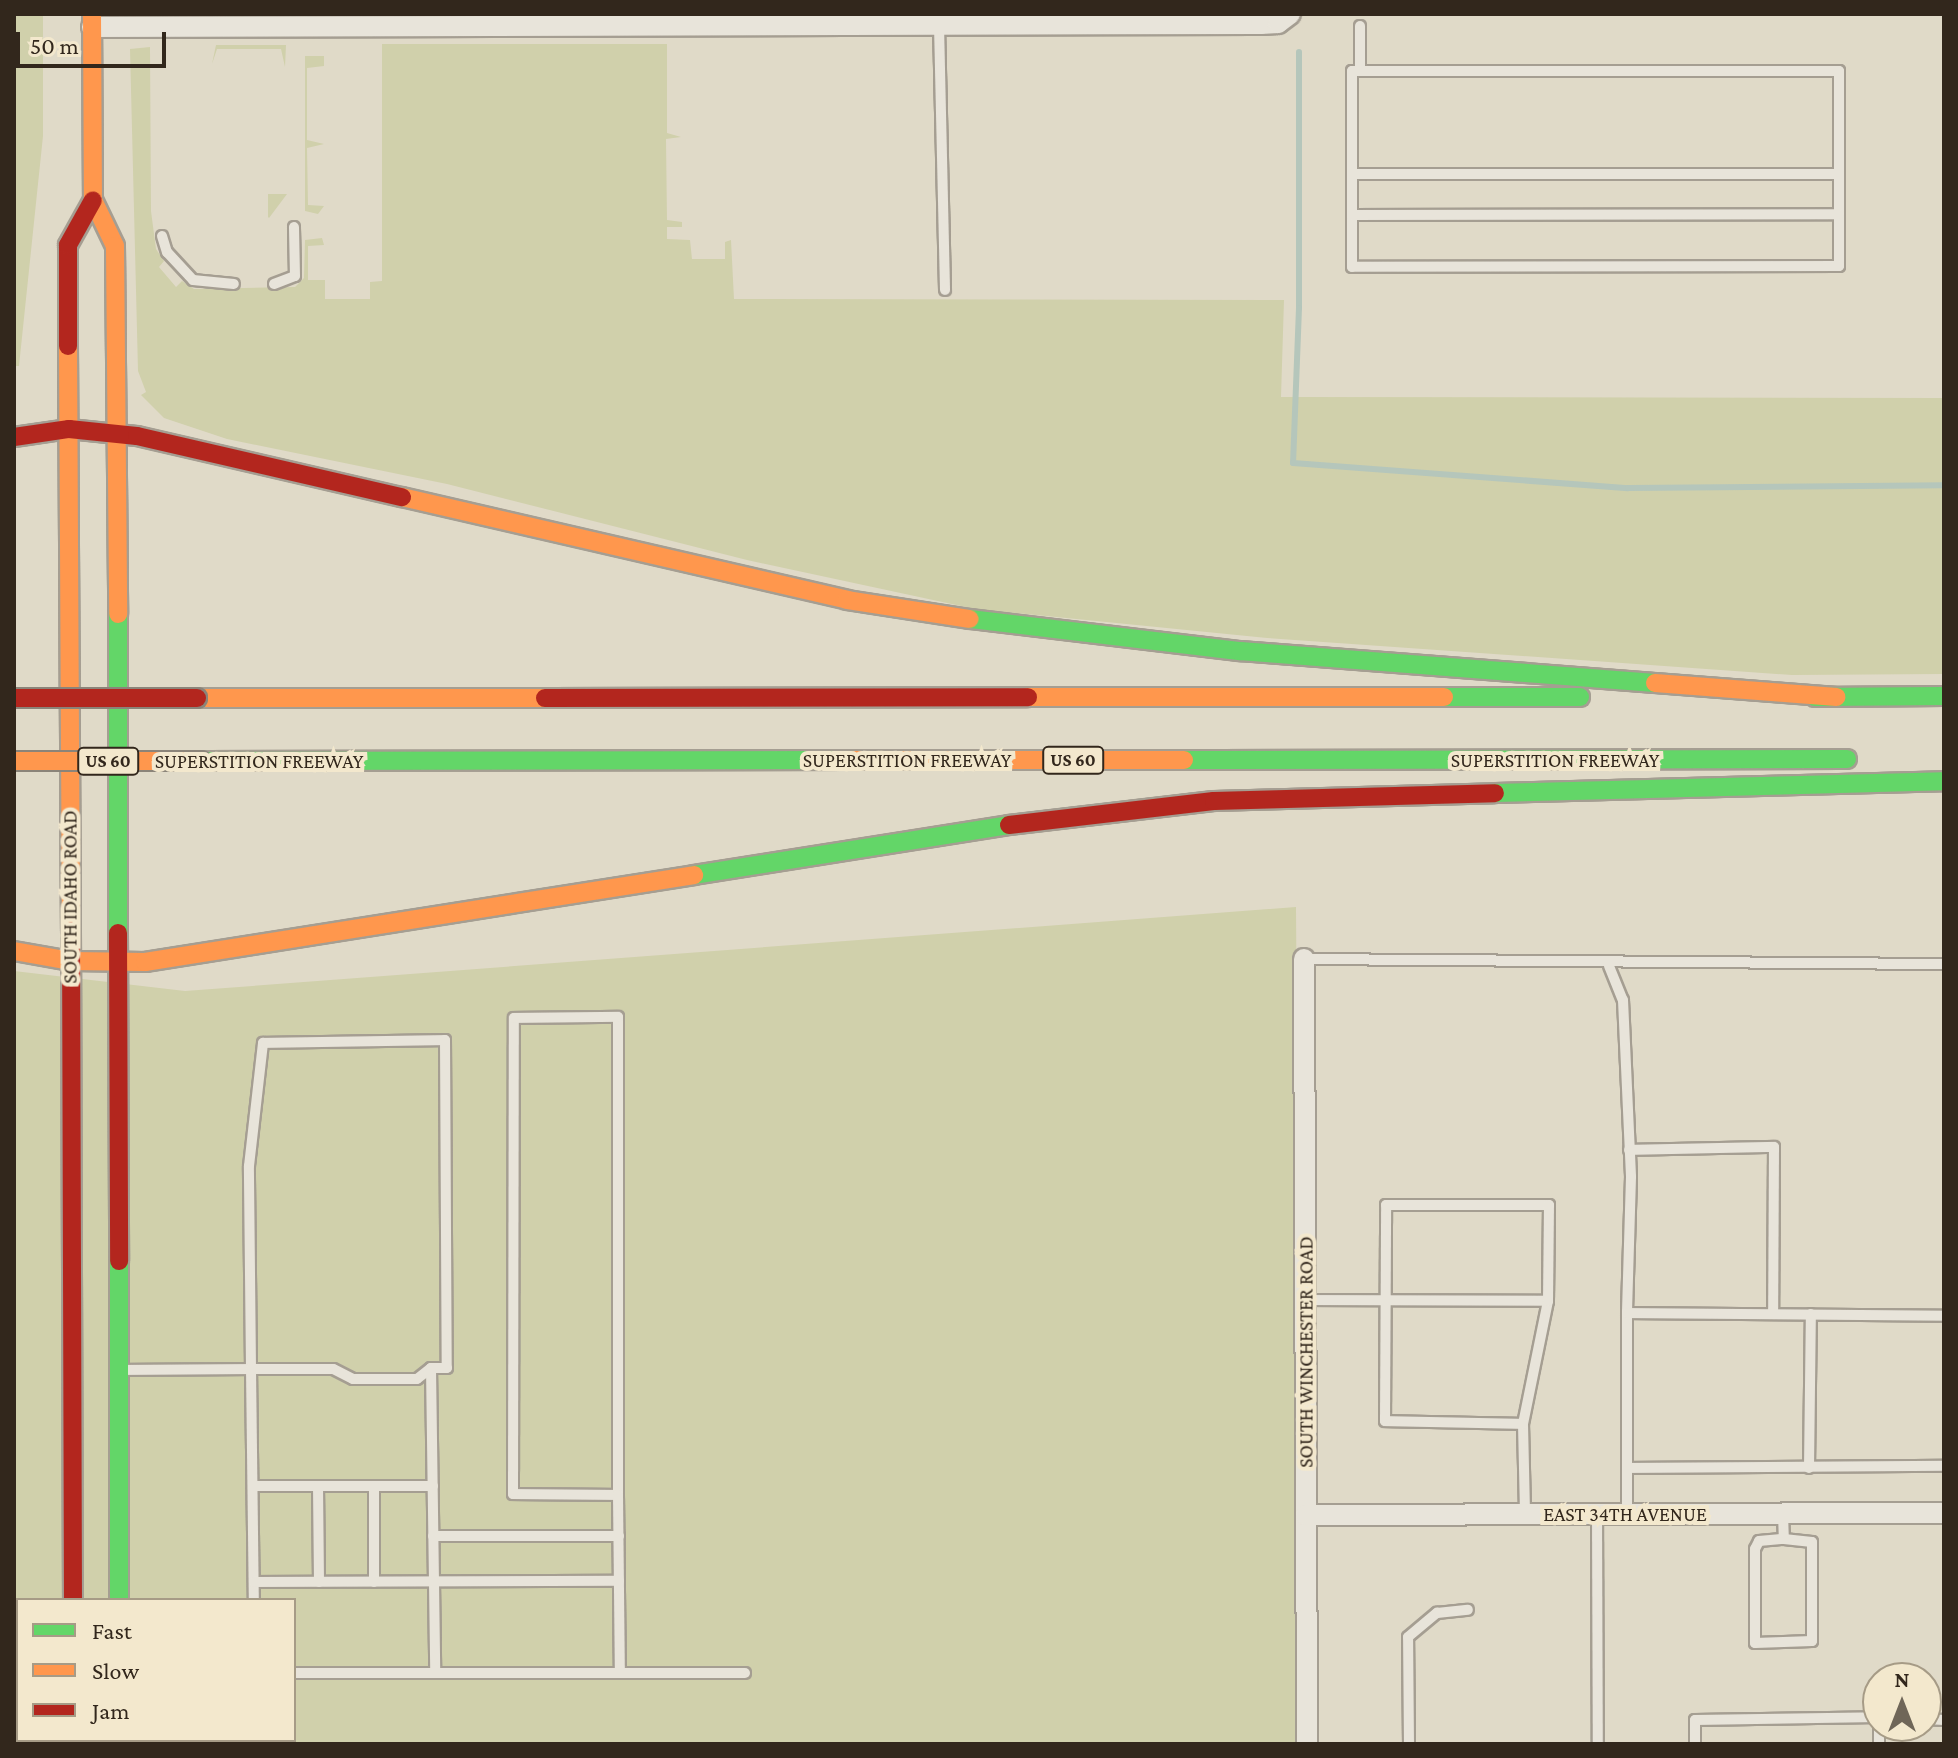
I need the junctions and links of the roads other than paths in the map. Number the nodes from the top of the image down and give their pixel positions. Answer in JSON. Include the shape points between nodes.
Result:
{"nodes":[{"id":1,"x":1290,"y":16,"type":"edge"},
{"id":2,"x":92,"y":21,"type":"edge"},
{"id":3,"x":939,"y":25,"type":"junction"},
{"id":4,"x":1360,"y":26,"type":"dead end"},
{"id":5,"x":1360,"y":71,"type":"junction"},
{"id":6,"x":1352,"y":174,"type":"junction"},
{"id":7,"x":1839,"y":174,"type":"junction"},
{"id":8,"x":93,"y":200,"type":"junction"},
{"id":9,"x":1839,"y":214,"type":"junction"},
{"id":10,"x":1352,"y":215,"type":"junction"},
{"id":11,"x":294,"y":227,"type":"dead end"},
{"id":12,"x":162,"y":236,"type":"dead end"},
{"id":13,"x":234,"y":284,"type":"dead end"},
{"id":14,"x":274,"y":284,"type":"dead end"},
{"id":15,"x":945,"y":290,"type":"dead end"},
{"id":16,"x":69,"y":429,"type":"junction"},
{"id":17,"x":116,"y":432,"type":"junction"},
{"id":18,"x":14,"y":437,"type":"edge"},
{"id":19,"x":1944,"y":696,"type":"edge"},
{"id":20,"x":1836,"y":697,"type":"junction"},
{"id":21,"x":14,"y":698,"type":"edge"},
{"id":22,"x":1862,"y":759,"type":"dead end"},
{"id":23,"x":14,"y":761,"type":"edge"},
{"id":24,"x":1944,"y":781,"type":"edge"},
{"id":25,"x":14,"y":951,"type":"edge"},
{"id":26,"x":1304,"y":959,"type":"joint"},
{"id":27,"x":71,"y":961,"type":"junction"},
{"id":28,"x":118,"y":962,"type":"junction"},
{"id":29,"x":1944,"y":964,"type":"edge"},
{"id":30,"x":1609,"y":966,"type":"junction"},
{"id":31,"x":1629,"y":1150,"type":"junction"},
{"id":32,"x":1305,"y":1300,"type":"junction"},
{"id":33,"x":1386,"y":1300,"type":"junction"},
{"id":34,"x":1548,"y":1301,"type":"junction"},
{"id":35,"x":1627,"y":1313,"type":"junction"},
{"id":36,"x":1773,"y":1313,"type":"junction"},
{"id":37,"x":1811,"y":1314,"type":"junction"},
{"id":38,"x":1944,"y":1316,"type":"edge"},
{"id":39,"x":431,"y":1368,"type":"junction"},
{"id":40,"x":251,"y":1369,"type":"junction"},
{"id":41,"x":118,"y":1370,"type":"junction"},
{"id":42,"x":1523,"y":1424,"type":"junction"},
{"id":43,"x":1944,"y":1466,"type":"edge"},
{"id":44,"x":1627,"y":1468,"type":"junction"},
{"id":45,"x":1809,"y":1468,"type":"junction"},
{"id":46,"x":253,"y":1486,"type":"junction"},
{"id":47,"x":318,"y":1486,"type":"junction"},
{"id":48,"x":374,"y":1486,"type":"junction"},
{"id":49,"x":433,"y":1486,"type":"junction"},
{"id":50,"x":618,"y":1495,"type":"junction"},
{"id":51,"x":1944,"y":1513,"type":"edge"},
{"id":52,"x":1525,"y":1514,"type":"junction"},
{"id":53,"x":1597,"y":1514,"type":"junction"},
{"id":54,"x":1627,"y":1514,"type":"junction"},
{"id":55,"x":1783,"y":1514,"type":"junction"},
{"id":56,"x":1306,"y":1515,"type":"junction"},
{"id":57,"x":433,"y":1536,"type":"junction"},
{"id":58,"x":619,"y":1536,"type":"junction"},
{"id":59,"x":1784,"y":1539,"type":"junction"},
{"id":60,"x":619,"y":1581,"type":"junction"},
{"id":61,"x":254,"y":1582,"type":"junction"},
{"id":62,"x":319,"y":1582,"type":"junction"},
{"id":63,"x":374,"y":1582,"type":"junction"},
{"id":64,"x":434,"y":1582,"type":"junction"},
{"id":65,"x":73,"y":1598,"type":"edge"},
{"id":66,"x":119,"y":1598,"type":"edge"},
{"id":67,"x":254,"y":1598,"type":"edge"},
{"id":68,"x":1468,"y":1610,"type":"dead end"},
{"id":69,"x":296,"y":1673,"type":"edge"},
{"id":70,"x":435,"y":1673,"type":"junction"},
{"id":71,"x":620,"y":1673,"type":"junction"},
{"id":72,"x":745,"y":1673,"type":"dead end"},
{"id":73,"x":1862,"y":1717,"type":"edge"},
{"id":74,"x":1307,"y":1744,"type":"edge"},
{"id":75,"x":1409,"y":1744,"type":"edge"},
{"id":76,"x":1598,"y":1744,"type":"edge"},
{"id":77,"x":1695,"y":1744,"type":"edge"}],
"edges":[{"from":1,"to":3,"type":"street","via":[[1261,24]]},
{"from":2,"to":3,"type":"street"},
{"from":2,"to":8,"type":"main road","name":"SOUTH IDAHO ROAD"},
{"from":3,"to":15,"type":"lane"},
{"from":4,"to":5,"type":"lane"},
{"from":5,"to":6,"type":"lane","via":[[1352,71]]},
{"from":5,"to":7,"type":"lane","via":[[1839,71]]},
{"from":6,"to":7,"type":"lane"},
{"from":6,"to":10,"type":"lane"},
{"from":7,"to":9,"type":"lane"},
{"from":8,"to":16,"type":"main road","name":"SOUTH IDAHO ROAD","via":[[68,245]]},
{"from":8,"to":17,"type":"main road","name":"SOUTH IDAHO ROAD","via":[[115,246]]},
{"from":9,"to":10,"type":"lane"},
{"from":9,"to":10,"type":"lane","via":[[1839,266],[1478,267],[1352,267]]},
{"from":11,"to":14,"type":"lane","via":[[295,276]]},
{"from":12,"to":13,"type":"lane","via":[[167,252],[193,280]]},
{"from":16,"to":17,"type":"main road"},
{"from":16,"to":18,"type":"main road"},
{"from":16,"to":27,"type":"main road","name":"SOUTH IDAHO ROAD"},
{"from":17,"to":20,"type":"main road","via":[[847,600],[1043,630],[1240,651]]},
{"from":17,"to":28,"type":"main road","name":"SOUTH IDAHO ROAD"},
{"from":19,"to":20,"type":"main road"},
{"from":20,"to":21,"type":"main road","bridge":true},
{"from":22,"to":23,"type":"main road","name":"SUPERSTITION FREEWAY","number":"US 60","bridge":true},
{"from":24,"to":28,"type":"main road","via":[[1374,794],[1072,815],[145,962]]},
{"from":25,"to":27,"type":"main road"},
{"from":26,"to":30,"type":"lane"},
{"from":26,"to":32,"type":"street","name":"SOUTH WINCHESTER ROAD"},
{"from":27,"to":28,"type":"main road"},
{"from":27,"to":65,"type":"main road","name":"SOUTH IDAHO ROAD"},
{"from":28,"to":41,"type":"main road","name":"SOUTH IDAHO ROAD"},
{"from":29,"to":30,"type":"lane"},
{"from":30,"to":31,"type":"lane","via":[[1623,1000]]},
{"from":31,"to":35,"type":"lane"},
{"from":31,"to":36,"type":"lane","via":[[1774,1147]]},
{"from":32,"to":33,"type":"lane"},
{"from":32,"to":56,"type":"street","name":"SOUTH WINCHESTER ROAD"},
{"from":33,"to":34,"type":"lane"},
{"from":33,"to":34,"type":"lane","via":[[1386,1205],[1549,1205]]},
{"from":33,"to":42,"type":"lane","via":[[1385,1421]]},
{"from":34,"to":42,"type":"lane"},
{"from":35,"to":36,"type":"lane"},
{"from":35,"to":44,"type":"lane"},
{"from":36,"to":37,"type":"lane"},
{"from":37,"to":38,"type":"lane"},
{"from":37,"to":45,"type":"lane"},
{"from":39,"to":40,"type":"lane","via":[[417,1379],[353,1379],[333,1369]]},
{"from":39,"to":40,"type":"lane","via":[[447,1368],[445,1040],[263,1043],[249,1166]]},
{"from":39,"to":49,"type":"lane"},
{"from":40,"to":41,"type":"lane"},
{"from":40,"to":46,"type":"lane"},
{"from":41,"to":66,"type":"main road","name":"SOUTH IDAHO ROAD"},
{"from":42,"to":52,"type":"lane"},
{"from":43,"to":45,"type":"lane"},
{"from":44,"to":45,"type":"lane"},
{"from":44,"to":54,"type":"lane"},
{"from":46,"to":47,"type":"lane"},
{"from":46,"to":61,"type":"lane"},
{"from":47,"to":48,"type":"lane"},
{"from":47,"to":62,"type":"lane"},
{"from":48,"to":49,"type":"lane"},
{"from":48,"to":63,"type":"lane"},
{"from":49,"to":57,"type":"lane"},
{"from":50,"to":50,"type":"lane","via":[[618,1017],[514,1018],[513,1494]]},
{"from":50,"to":58,"type":"lane"},
{"from":51,"to":55,"type":"street","name":"EAST 34TH AVENUE"},
{"from":52,"to":53,"type":"street","name":"EAST 34TH AVENUE"},
{"from":52,"to":56,"type":"street","name":"EAST 34TH AVENUE"},
{"from":53,"to":54,"type":"street","name":"EAST 34TH AVENUE"},
{"from":53,"to":76,"type":"lane"},
{"from":54,"to":55,"type":"street","name":"EAST 34TH AVENUE"},
{"from":55,"to":59,"type":"lane"},
{"from":56,"to":74,"type":"street","name":"SOUTH WINCHESTER ROAD"},
{"from":57,"to":58,"type":"lane"},
{"from":57,"to":64,"type":"lane"},
{"from":58,"to":60,"type":"lane"},
{"from":59,"to":59,"type":"lane","via":[[1812,1542],[1812,1641],[1755,1643],[1755,1549],[1759,1541]]},
{"from":60,"to":64,"type":"lane"},
{"from":60,"to":71,"type":"lane"},
{"from":61,"to":62,"type":"lane"},
{"from":61,"to":67,"type":"lane"},
{"from":62,"to":63,"type":"lane"},
{"from":63,"to":64,"type":"lane"},
{"from":64,"to":70,"type":"lane"},
{"from":68,"to":75,"type":"lane","via":[[1437,1613],[1408,1637]]},
{"from":69,"to":70,"type":"lane"},
{"from":70,"to":71,"type":"lane"},
{"from":71,"to":72,"type":"lane"},
{"from":73,"to":77,"type":"lane","via":[[1695,1720]]}]}
